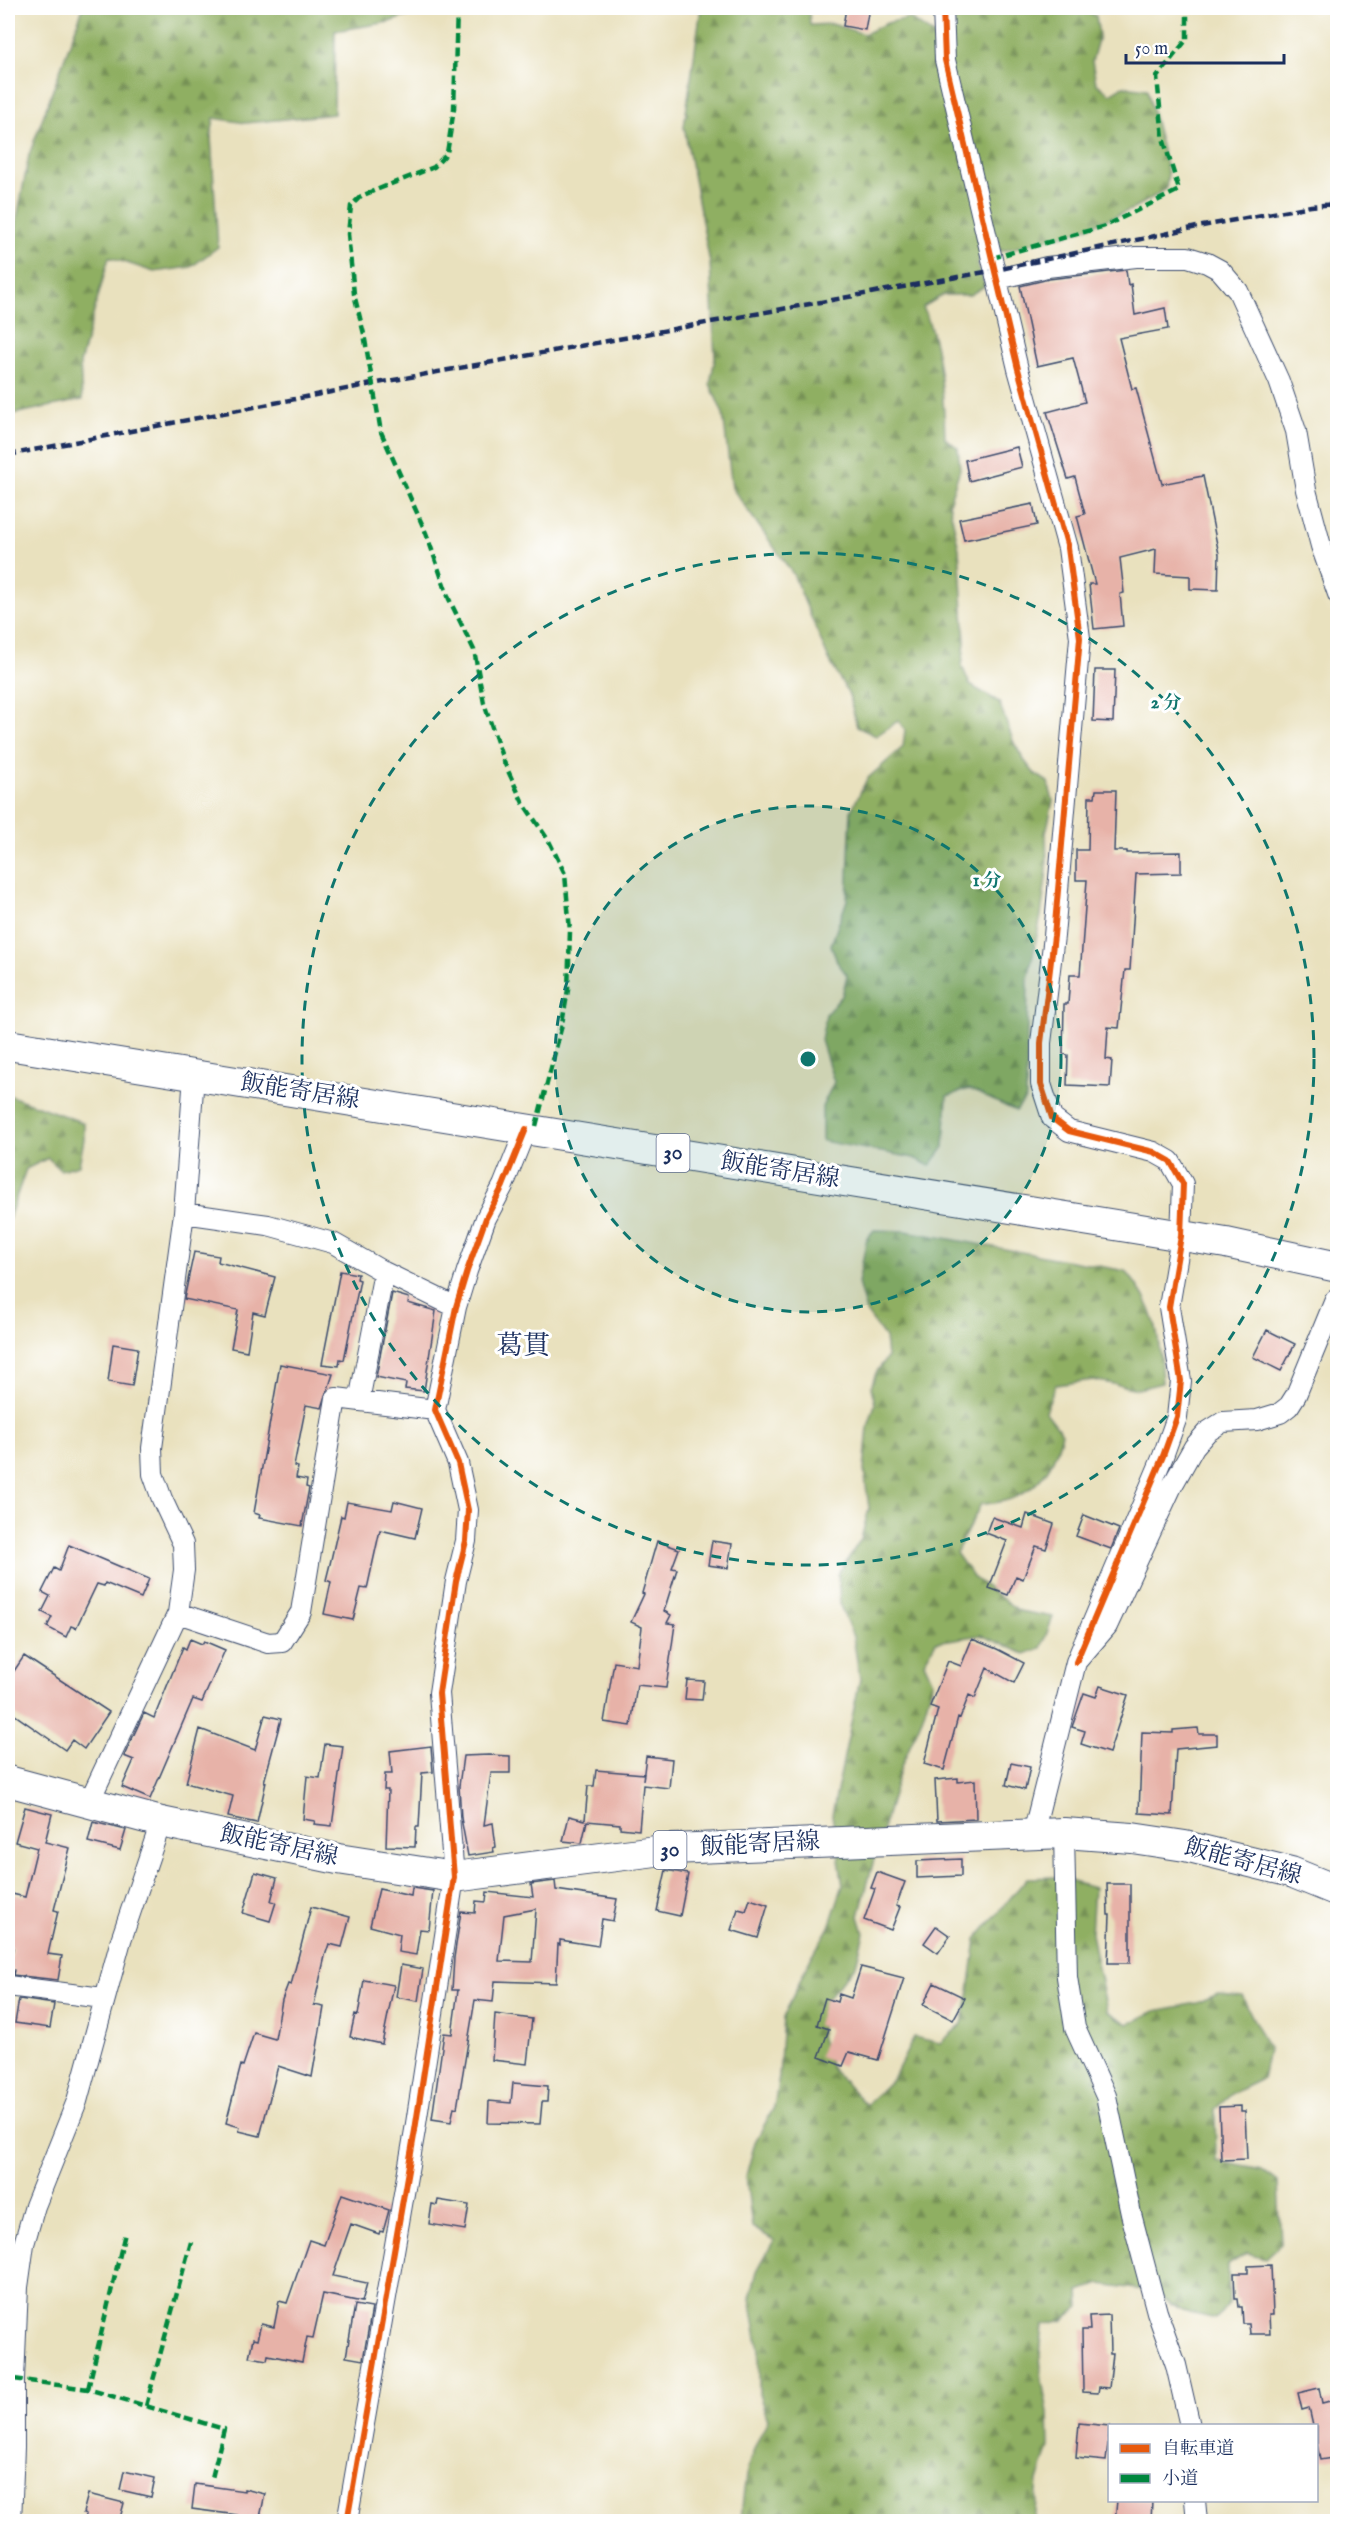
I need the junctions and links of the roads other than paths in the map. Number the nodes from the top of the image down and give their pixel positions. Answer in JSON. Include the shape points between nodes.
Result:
{"nodes":[{"id":1,"x":944,"y":8,"type":"edge"},
{"id":2,"x":998,"y":279,"type":"junction"},
{"id":3,"x":1338,"y":594,"type":"edge"},
{"id":4,"x":8,"y":1045,"type":"edge"},
{"id":5,"x":194,"y":1075,"type":"junction"},
{"id":6,"x":526,"y":1129,"type":"junction"},
{"id":7,"x":184,"y":1213,"type":"junction"},
{"id":8,"x":1181,"y":1236,"type":"junction"},
{"id":9,"x":1338,"y":1267,"type":"edge"},
{"id":10,"x":384,"y":1272,"type":"junction"},
{"id":11,"x":1335,"y":1300,"type":"dead end"},
{"id":12,"x":456,"y":1307,"type":"junction"},
{"id":13,"x":359,"y":1401,"type":"junction"},
{"id":14,"x":435,"y":1410,"type":"junction"},
{"id":15,"x":178,"y":1613,"type":"junction"},
{"id":16,"x":1076,"y":1662,"type":"junction"},
{"id":17,"x":8,"y":1781,"type":"edge"},
{"id":18,"x":88,"y":1804,"type":"junction"},
{"id":19,"x":161,"y":1822,"type":"junction"},
{"id":20,"x":1064,"y":1833,"type":"junction"},
{"id":21,"x":1034,"y":1834,"type":"junction"},
{"id":22,"x":454,"y":1877,"type":"junction"},
{"id":23,"x":1338,"y":1891,"type":"edge"},
{"id":24,"x":8,"y":1986,"type":"edge"},
{"id":25,"x":103,"y":1998,"type":"junction"},
{"id":26,"x":1190,"y":2424,"type":"edge"},
{"id":27,"x":1195,"y":2502,"type":"edge"},
{"id":28,"x":11,"y":2522,"type":"edge"},
{"id":29,"x":347,"y":2522,"type":"edge"},
{"id":30,"x":1197,"y":2522,"type":"edge"}],
"edges":[{"from":1,"to":2,"type":"street","via":[[945,60]]},
{"from":2,"to":3,"type":"street","via":[[1047,267],[1136,257],[1188,257],[1220,270],[1238,291],[1279,381],[1296,431],[1321,546]]},
{"from":2,"to":8,"type":"street","via":[[1018,369],[1068,548],[1080,638],[1041,1043],[1041,1084],[1052,1118],[1069,1131],[1154,1152],[1170,1161],[1184,1184]]},
{"from":4,"to":5,"type":"main road","name":"飯能寄居線","number":"30"},
{"from":5,"to":6,"type":"main road","name":"飯能寄居線","number":"30"},
{"from":5,"to":7,"type":"street"},
{"from":6,"to":8,"type":"main road","name":"飯能寄居線","number":"30"},
{"from":6,"to":12,"type":"street","via":[[486,1218]]},
{"from":7,"to":10,"type":"street","via":[[268,1225],[333,1243]]},
{"from":7,"to":15,"type":"street","via":[[152,1448],[153,1474],[183,1544]]},
{"from":8,"to":9,"type":"main road","name":"飯能寄居線","number":"30"},
{"from":8,"to":16,"type":"street","via":[[1169,1307],[1181,1370],[1177,1417]]},
{"from":10,"to":12,"type":"street"},
{"from":10,"to":13,"type":"street"},
{"from":11,"to":16,"type":"street","via":[[1289,1406],[1269,1418],[1223,1422],[1194,1447],[1172,1485],[1107,1626]]},
{"from":12,"to":14,"type":"street"},
{"from":13,"to":14,"type":"street"},
{"from":13,"to":15,"type":"street","via":[[336,1398],[301,1612],[282,1642],[268,1643]]},
{"from":14,"to":22,"type":"street","via":[[458,1463],[468,1510],[439,1693]]},
{"from":15,"to":18,"type":"street"},
{"from":16,"to":21,"type":"street"},
{"from":17,"to":18,"type":"main road","name":"飯能寄居線","number":"30"},
{"from":18,"to":19,"type":"main road","name":"飯能寄居線","number":"30"},
{"from":19,"to":22,"type":"main road","name":"飯能寄居線","number":"30","via":[[338,1859]]},
{"from":19,"to":25,"type":"street"},
{"from":20,"to":21,"type":"main road","name":"飯能寄居線","number":"30"},
{"from":20,"to":23,"type":"main road","name":"飯能寄居線","number":"30","via":[[1185,1845],[1291,1872]]},
{"from":20,"to":26,"type":"street","via":[[1067,1977],[1076,2028],[1106,2096],[1131,2214]]},
{"from":21,"to":22,"type":"main road","name":"飯能寄居線","number":"30","via":[[671,1850]]},
{"from":22,"to":29,"type":"street"},
{"from":24,"to":25,"type":"street"},
{"from":25,"to":28,"type":"street","via":[[77,2101],[24,2244],[18,2287]]},
{"from":27,"to":30,"type":"street"}]}
